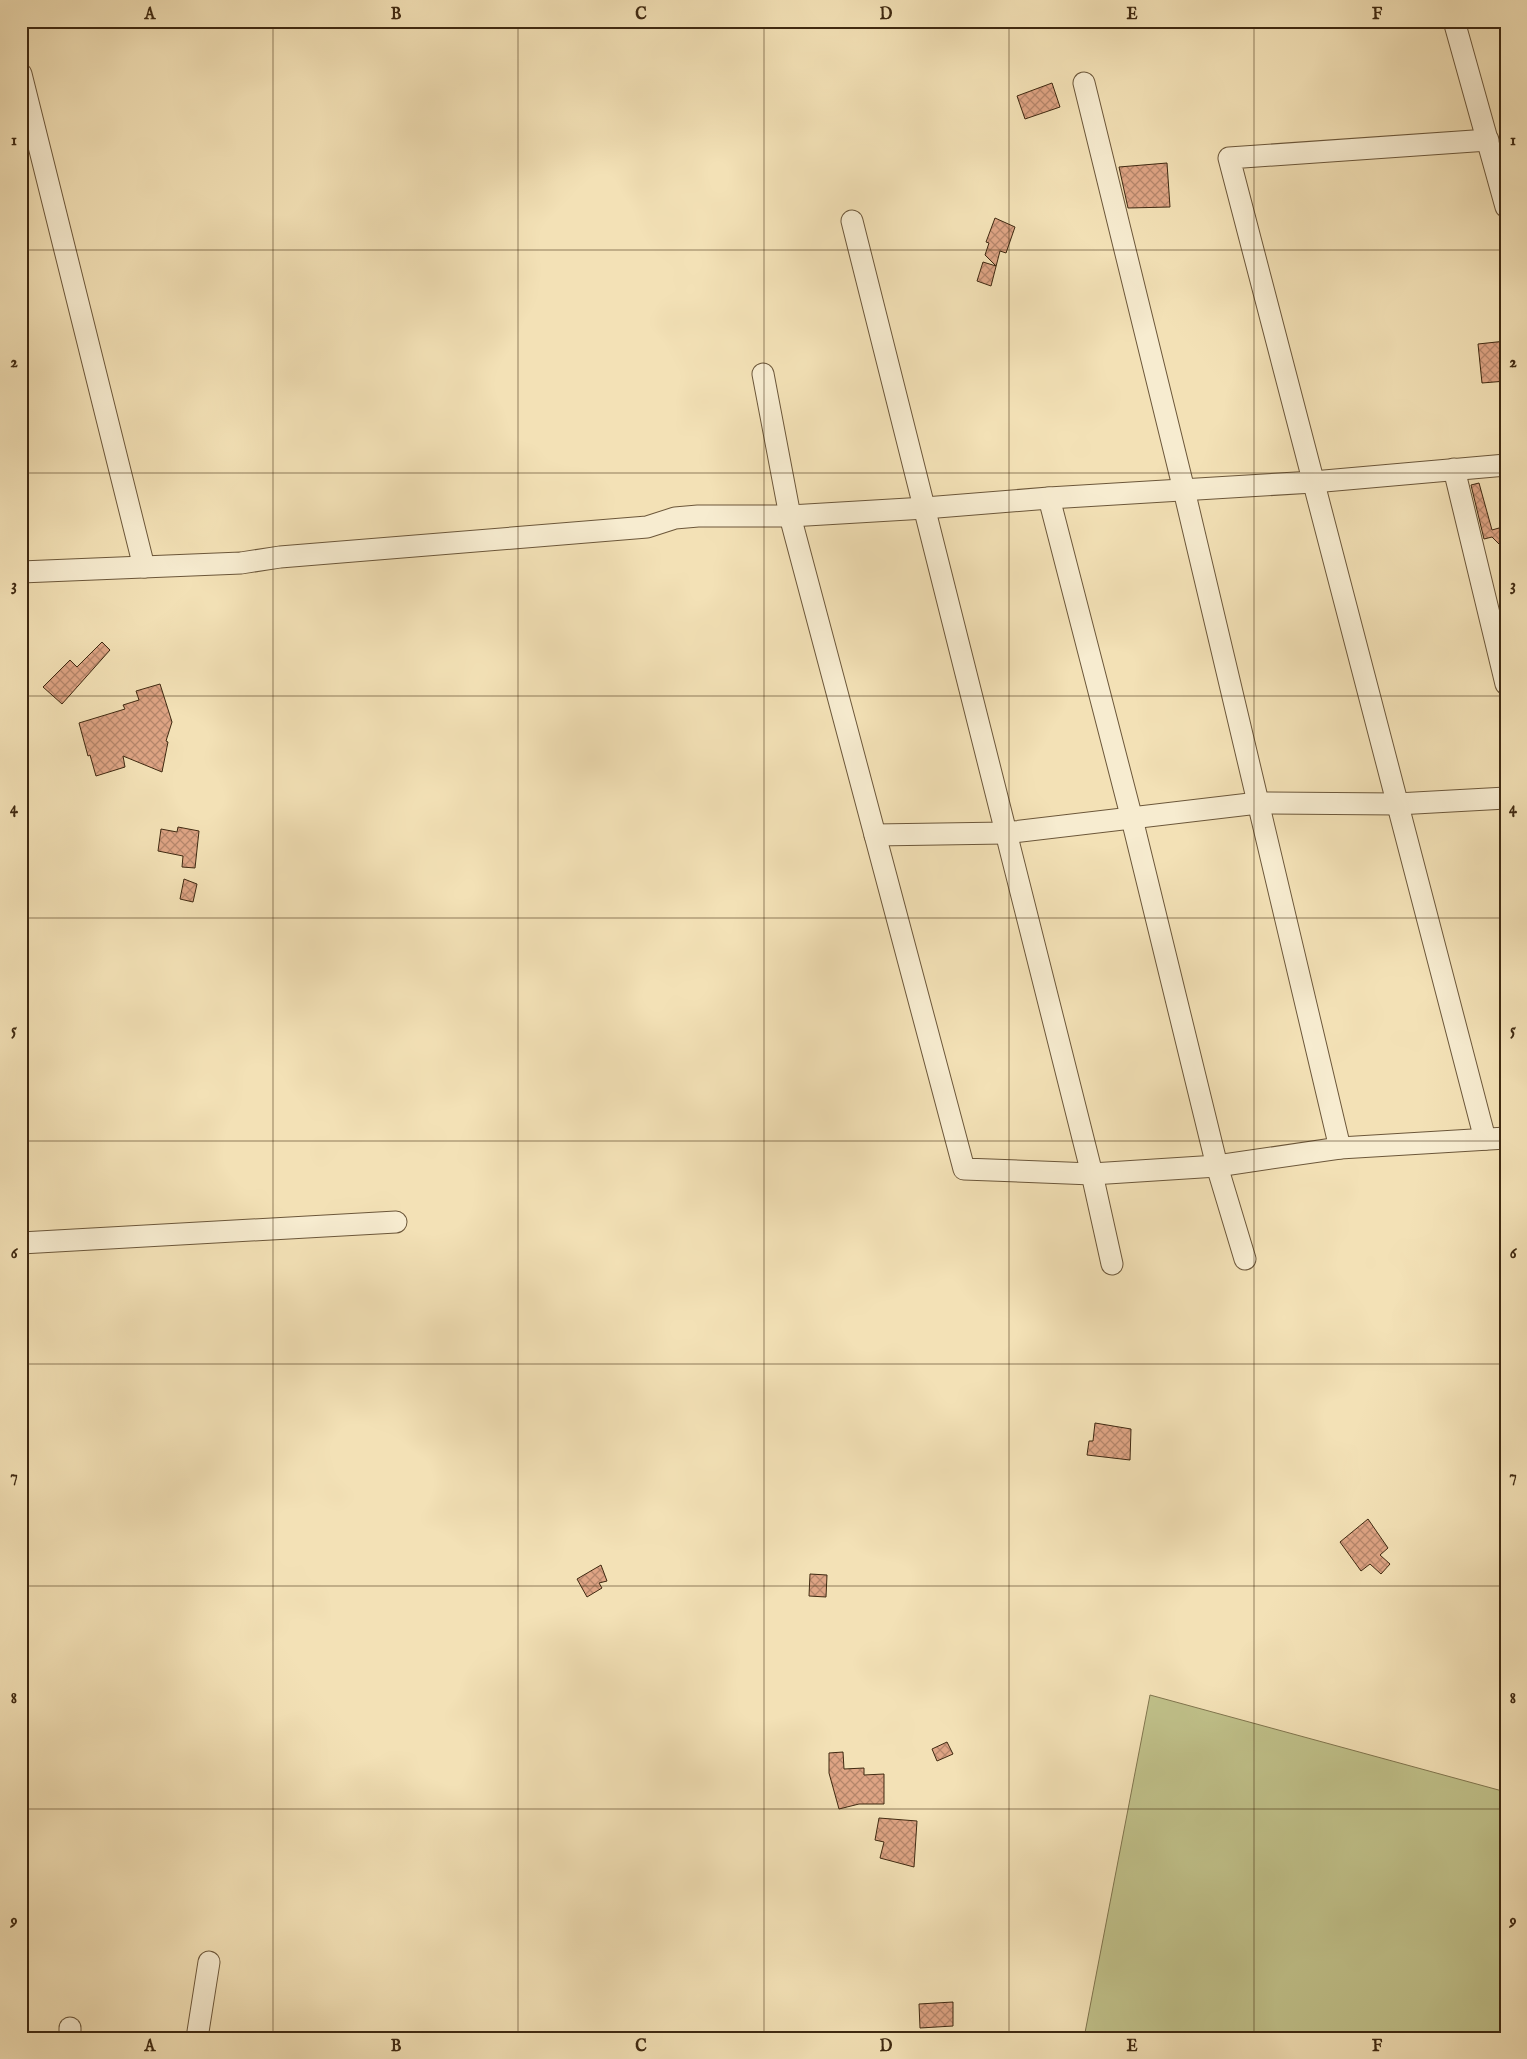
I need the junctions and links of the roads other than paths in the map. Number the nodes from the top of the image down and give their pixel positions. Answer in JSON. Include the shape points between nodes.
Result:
{"nodes":[{"id":1,"x":1454,"y":21,"type":"edge"},
{"id":2,"x":21,"y":74,"type":"edge"},
{"id":3,"x":1084,"y":83,"type":"dead end"},
{"id":4,"x":1488,"y":140,"type":"junction"},
{"id":5,"x":1506,"y":207,"type":"edge"},
{"id":6,"x":852,"y":221,"type":"dead end"},
{"id":7,"x":762,"y":374,"type":"dead end"},
{"id":8,"x":1506,"y":465,"type":"edge"},
{"id":9,"x":1454,"y":469,"type":"junction"},
{"id":10,"x":1313,"y":482,"type":"junction"},
{"id":11,"x":1184,"y":490,"type":"junction"},
{"id":12,"x":1049,"y":498,"type":"junction"},
{"id":13,"x":924,"y":508,"type":"junction"},
{"id":14,"x":790,"y":516,"type":"junction"},
{"id":15,"x":144,"y":567,"type":"junction"},
{"id":16,"x":22,"y":569,"type":"edge"},
{"id":17,"x":1506,"y":684,"type":"edge"},
{"id":18,"x":1506,"y":798,"type":"edge"},
{"id":19,"x":1258,"y":804,"type":"junction"},
{"id":20,"x":1397,"y":804,"type":"junction"},
{"id":21,"x":1132,"y":819,"type":"junction"},
{"id":22,"x":1005,"y":833,"type":"junction"},
{"id":23,"x":875,"y":835,"type":"junction"},
{"id":24,"x":1495,"y":1139,"type":"edge"},
{"id":25,"x":1340,"y":1148,"type":"junction"},
{"id":26,"x":1217,"y":1166,"type":"junction"},
{"id":27,"x":1092,"y":1174,"type":"junction"},
{"id":28,"x":396,"y":1222,"type":"dead end"},
{"id":29,"x":21,"y":1243,"type":"edge"},
{"id":30,"x":1245,"y":1259,"type":"dead end"},
{"id":31,"x":1112,"y":1264,"type":"dead end"},
{"id":32,"x":209,"y":1962,"type":"dead end"},
{"id":33,"x":197,"y":2038,"type":"edge"}],
"edges":[{"from":1,"to":4,"type":"street"},
{"from":2,"to":15,"type":"street"},
{"from":3,"to":11,"type":"street"},
{"from":4,"to":5,"type":"street"},
{"from":4,"to":10,"type":"street","via":[[1229,158]]},
{"from":6,"to":13,"type":"street"},
{"from":7,"to":14,"type":"street"},
{"from":8,"to":9,"type":"street"},
{"from":9,"to":10,"type":"street"},
{"from":9,"to":17,"type":"street"},
{"from":10,"to":11,"type":"street"},
{"from":10,"to":20,"type":"street"},
{"from":11,"to":12,"type":"street"},
{"from":11,"to":19,"type":"street"},
{"from":12,"to":13,"type":"street"},
{"from":12,"to":21,"type":"street"},
{"from":13,"to":14,"type":"street"},
{"from":13,"to":22,"type":"street"},
{"from":14,"to":15,"type":"street","via":[[675,518],[647,527],[280,557],[241,563]]},
{"from":14,"to":23,"type":"street"},
{"from":15,"to":16,"type":"street"},
{"from":18,"to":20,"type":"street"},
{"from":19,"to":20,"type":"street"},
{"from":19,"to":21,"type":"street"},
{"from":19,"to":25,"type":"street"},
{"from":20,"to":24,"type":"street"},
{"from":21,"to":22,"type":"street"},
{"from":21,"to":26,"type":"street"},
{"from":22,"to":23,"type":"street"},
{"from":22,"to":27,"type":"street"},
{"from":23,"to":27,"type":"street","via":[[964,1170]]},
{"from":24,"to":25,"type":"street"},
{"from":25,"to":26,"type":"street"},
{"from":26,"to":27,"type":"street"},
{"from":26,"to":30,"type":"street"},
{"from":27,"to":31,"type":"street"},
{"from":28,"to":29,"type":"street"},
{"from":32,"to":33,"type":"street"}]}
